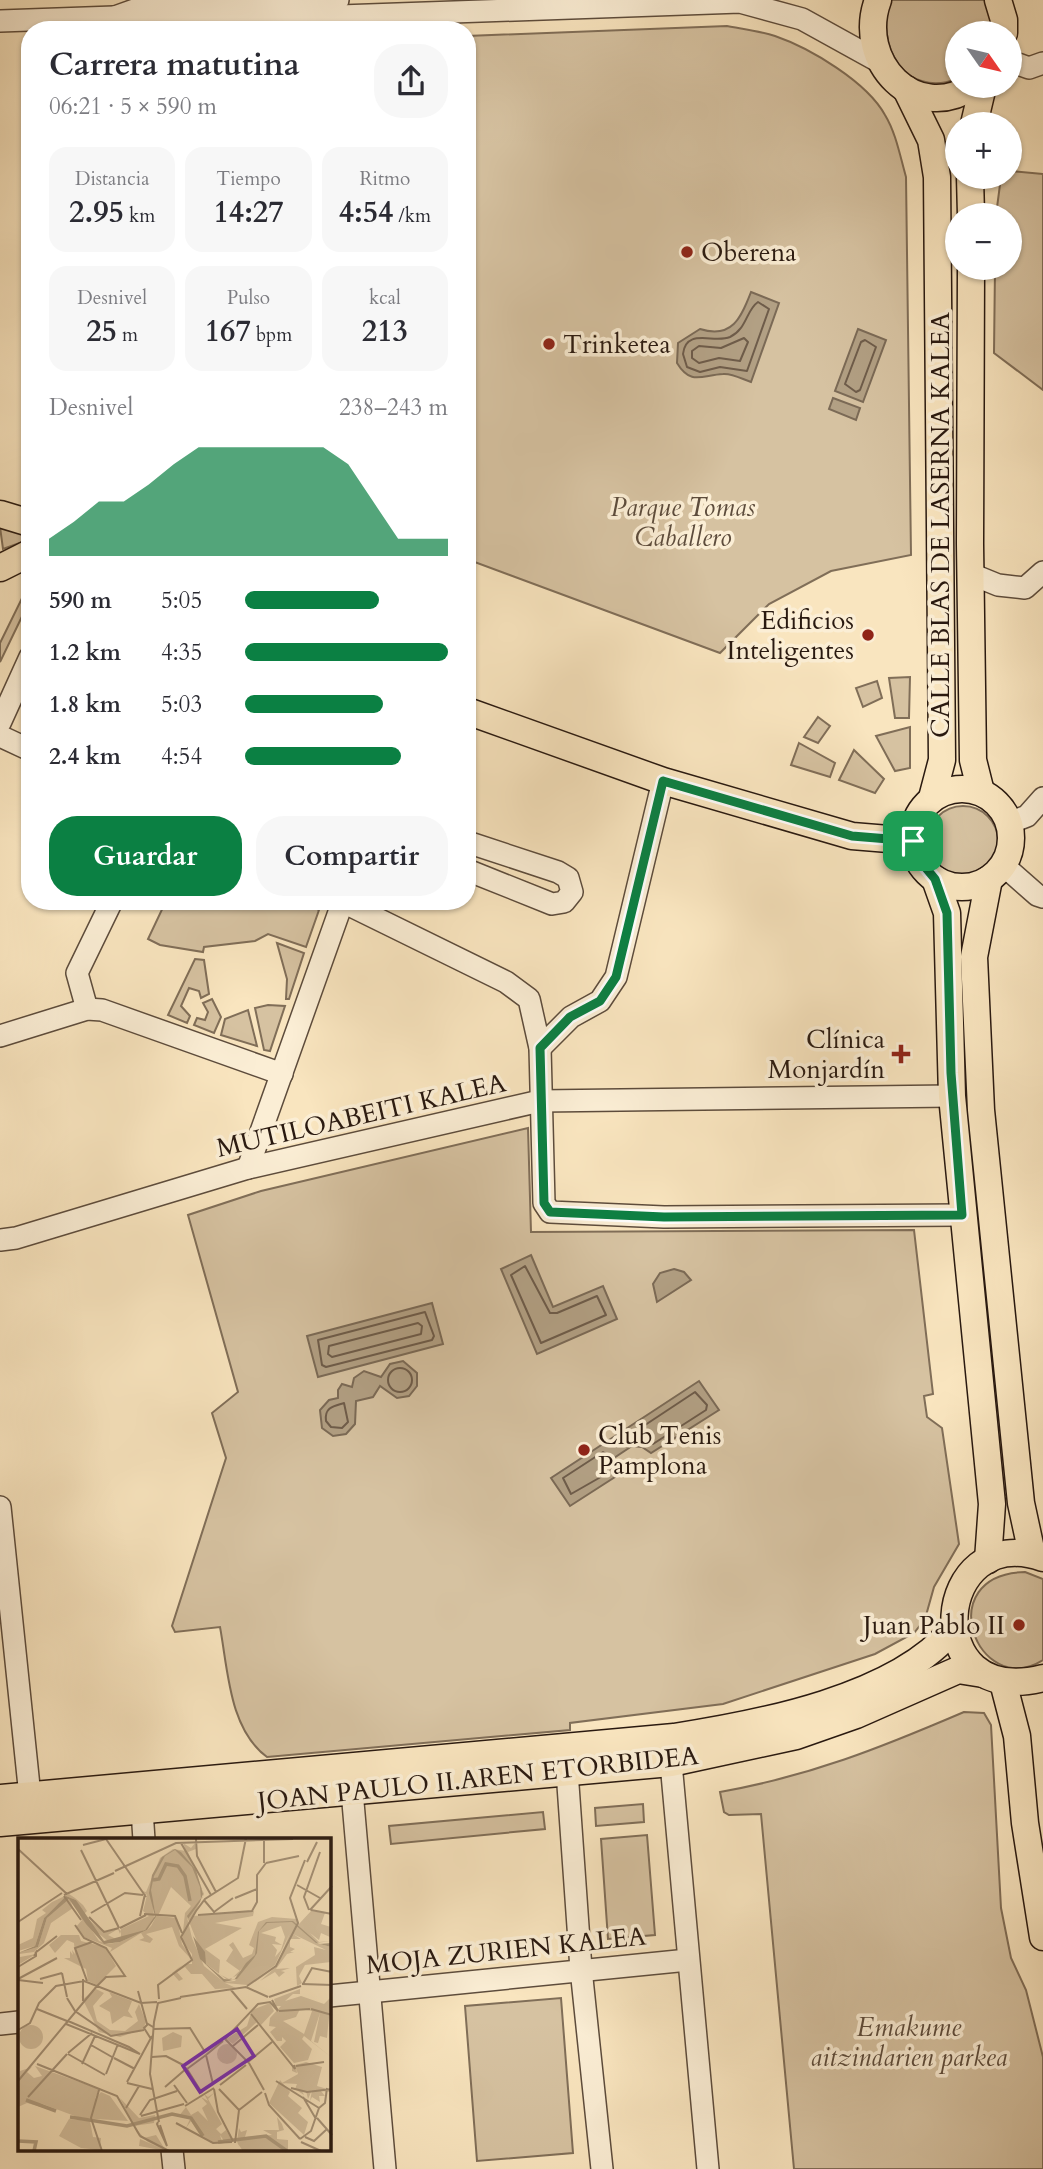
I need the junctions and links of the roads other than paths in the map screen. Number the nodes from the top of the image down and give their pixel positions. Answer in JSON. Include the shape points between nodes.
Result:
{"nodes":[{"id":1,"x":338,"y":0,"type":"edge"},
{"id":2,"x":878,"y":0,"type":"edge"},
{"id":3,"x":998,"y":0,"type":"edge"},
{"id":4,"x":114,"y":16,"type":"edge"},
{"id":5,"x":0,"y":21,"type":"edge"},
{"id":6,"x":133,"y":21,"type":"edge"},
{"id":7,"x":197,"y":21,"type":"edge"},
{"id":8,"x":1004,"y":21,"type":"edge"},
{"id":9,"x":878,"y":61,"type":"junction"},
{"id":10,"x":1043,"y":63,"type":"edge"},
{"id":11,"x":1022,"y":65,"type":"edge"},
{"id":12,"x":906,"y":89,"type":"junction"},
{"id":13,"x":945,"y":96,"type":"edge"},
{"id":14,"x":971,"y":280,"type":"edge"},
{"id":15,"x":0,"y":514,"type":"edge"},
{"id":16,"x":21,"y":520,"type":"edge"},
{"id":17,"x":21,"y":558,"type":"edge"},
{"id":18,"x":0,"y":568,"type":"edge"},
{"id":19,"x":1043,"y":572,"type":"edge"},
{"id":20,"x":971,"y":574,"type":"junction"},
{"id":21,"x":21,"y":677,"type":"edge"},
{"id":22,"x":476,"y":715,"type":"edge"},
{"id":23,"x":0,"y":723,"type":"edge"},
{"id":24,"x":0,"y":736,"type":"edge"},
{"id":25,"x":21,"y":746,"type":"edge"},
{"id":26,"x":663,"y":781,"type":"junction"},
{"id":27,"x":981,"y":792,"type":"junction"},
{"id":28,"x":932,"y":798,"type":"junction"},
{"id":29,"x":1043,"y":798,"type":"edge"},
{"id":30,"x":1009,"y":823,"type":"junction"},
{"id":31,"x":913,"y":841,"type":"junction"},
{"id":32,"x":476,"y":845,"type":"edge"},
{"id":33,"x":996,"y":872,"type":"junction"},
{"id":34,"x":476,"y":874,"type":"edge"},
{"id":35,"x":935,"y":879,"type":"junction"},
{"id":36,"x":1043,"y":897,"type":"edge"},
{"id":37,"x":108,"y":910,"type":"edge"},
{"id":38,"x":339,"y":910,"type":"edge"},
{"id":39,"x":358,"y":910,"type":"edge"},
{"id":40,"x":532,"y":1006,"type":"junction"},
{"id":41,"x":87,"y":1009,"type":"junction"},
{"id":42,"x":570,"y":1017,"type":"junction"},
{"id":43,"x":0,"y":1036,"type":"edge"},
{"id":44,"x":540,"y":1048,"type":"junction"},
{"id":45,"x":282,"y":1074,"type":"junction"},
{"id":46,"x":952,"y":1096,"type":"junction"},
{"id":47,"x":540,"y":1101,"type":"junction"},
{"id":48,"x":248,"y":1168,"type":"junction"},
{"id":49,"x":962,"y":1215,"type":"junction"},
{"id":50,"x":0,"y":1240,"type":"edge"},
{"id":51,"x":0,"y":1507,"type":"edge"},
{"id":52,"x":1038,"y":1556,"type":"edge"},
{"id":53,"x":988,"y":1560,"type":"junction"},
{"id":54,"x":953,"y":1629,"type":"junction"},
{"id":55,"x":993,"y":1678,"type":"junction"},
{"id":56,"x":1043,"y":1678,"type":"edge"},
{"id":57,"x":671,"y":1763,"type":"junction"},
{"id":58,"x":567,"y":1771,"type":"junction"},
{"id":59,"x":352,"y":1791,"type":"junction"},
{"id":60,"x":30,"y":1796,"type":"junction"},
{"id":61,"x":0,"y":1798,"type":"edge"},
{"id":62,"x":142,"y":1810,"type":"junction"},
{"id":63,"x":0,"y":1823,"type":"edge"},
{"id":64,"x":144,"y":1838,"type":"edge"},
{"id":65,"x":1043,"y":1937,"type":"edge"},
{"id":66,"x":688,"y":1960,"type":"junction"},
{"id":67,"x":581,"y":1969,"type":"junction"},
{"id":68,"x":370,"y":1992,"type":"junction"},
{"id":69,"x":331,"y":1996,"type":"edge"},
{"id":70,"x":18,"y":2022,"type":"edge"},
{"id":71,"x":0,"y":2024,"type":"edge"},
{"id":72,"x":385,"y":2169,"type":"edge"},
{"id":73,"x":602,"y":2169,"type":"edge"},
{"id":74,"x":708,"y":2169,"type":"edge"}],
"edges":[{"from":1,"to":4,"type":"street","via":[[140,8]]},
{"from":2,"to":9,"type":"main road","via":[[872,16]]},
{"from":3,"to":8,"type":"main road"},
{"from":4,"to":5,"type":"street"},
{"from":4,"to":6,"type":"street"},
{"from":7,"to":9,"type":"street","via":[[740,2],[802,19]]},
{"from":9,"to":12,"type":"main road"},
{"from":10,"to":11,"type":"street"},
{"from":12,"to":13,"type":"main road"},
{"from":12,"to":28,"type":"main road","name":"CALLE BLAS DE LASERNA KALEA","via":[[931,141],[937,177],[942,760]]},
{"from":14,"to":20,"type":"main road","name":"CALLE BLAS DE LASERNA KALEA"},
{"from":15,"to":16,"type":"main road"},
{"from":17,"to":18,"type":"main road"},
{"from":19,"to":20,"type":"street","via":[[1024,588],[998,585]]},
{"from":20,"to":27,"type":"main road","name":"CALLE BLAS DE LASERNA KALEA","via":[[974,760]]},
{"from":21,"to":23,"type":"street"},
{"from":22,"to":26,"type":"main road"},
{"from":24,"to":25,"type":"street"},
{"from":26,"to":31,"type":"main road","via":[[852,836]]},
{"from":26,"to":42,"type":"street","via":[[616,977],[600,1001]]},
{"from":27,"to":28,"type":"main road","via":[[956,789]]},
{"from":27,"to":30,"type":"main road","via":[[1003,810]]},
{"from":28,"to":31,"type":"main road","via":[[914,825]]},
{"from":29,"to":30,"type":"street","via":[[1027,816]]},
{"from":30,"to":33,"type":"main road","via":[[1011,845]]},
{"from":31,"to":35,"type":"main road","via":[[916,856]]},
{"from":32,"to":34,"type":"street","via":[[558,872],[568,878],[572,892],[564,902],[552,904]]},
{"from":33,"to":35,"type":"main road","via":[[964,887]]},
{"from":33,"to":36,"type":"street"},
{"from":33,"to":52,"type":"main road","via":[[974,957],[981,1111],[1021,1503]]},
{"from":35,"to":46,"type":"main road","via":[[947,913]]},
{"from":37,"to":41,"type":"street","via":[[77,973]]},
{"from":38,"to":45,"type":"street"},
{"from":39,"to":40,"type":"street","via":[[518,988]]},
{"from":40,"to":42,"type":"street"},
{"from":40,"to":44,"type":"street"},
{"from":41,"to":43,"type":"street"},
{"from":41,"to":45,"type":"street","via":[[141,1023]]},
{"from":42,"to":44,"type":"street"},
{"from":44,"to":47,"type":"street"},
{"from":45,"to":48,"type":"street"},
{"from":46,"to":47,"type":"street","name":"MUTILOABEITI KALEA"},
{"from":46,"to":49,"type":"main road"},
{"from":47,"to":48,"type":"street","name":"MUTILOABEITI KALEA"},
{"from":47,"to":49,"type":"street","via":[[544,1203],[550,1212],[664,1217]]},
{"from":48,"to":50,"type":"street","name":"MUTILOABEITI KALEA"},
{"from":49,"to":53,"type":"main road","via":[[992,1504]]},
{"from":51,"to":60,"type":"street"},
{"from":52,"to":53,"type":"main road","via":[[1010,1553]]},
{"from":53,"to":54,"type":"main road","via":[[964,1581],[956,1596]]},
{"from":54,"to":55,"type":"main road","via":[[963,1654]]},
{"from":54,"to":60,"type":"main road","name":"JOAN PAULO II.AREN ETORBIDEA","via":[[922,1660],[850,1694],[741,1727]]},
{"from":55,"to":56,"type":"main road","name":"JOAN PAULO II.AREN ETORBIDEA","via":[[1023,1683]]},
{"from":55,"to":57,"type":"main road","name":"JOAN PAULO II.AREN ETORBIDEA","via":[[958,1670],[796,1736]]},
{"from":55,"to":65,"type":"main road","via":[[1017,1736]]},
{"from":57,"to":58,"type":"main road","name":"JOAN PAULO II.AREN ETORBIDEA"},
{"from":57,"to":66,"type":"street"},
{"from":58,"to":59,"type":"main road","name":"JOAN PAULO II.AREN ETORBIDEA"},
{"from":58,"to":67,"type":"street"},
{"from":59,"to":62,"type":"main road","name":"JOAN PAULO II.AREN ETORBIDEA"},
{"from":59,"to":68,"type":"street"},
{"from":60,"to":61,"type":"main road","name":"JOAN PAULO II.AREN ETORBIDEA"},
{"from":62,"to":63,"type":"main road","name":"JOAN PAULO II.AREN ETORBIDEA"},
{"from":62,"to":64,"type":"street"},
{"from":66,"to":67,"type":"street","name":"MOJA ZURIEN KALEA"},
{"from":66,"to":74,"type":"street"},
{"from":67,"to":68,"type":"street","name":"MOJA ZURIEN KALEA"},
{"from":67,"to":73,"type":"street"},
{"from":68,"to":69,"type":"street","name":"MOJA ZURIEN KALEA"},
{"from":68,"to":72,"type":"street"},
{"from":70,"to":71,"type":"street"}]}
